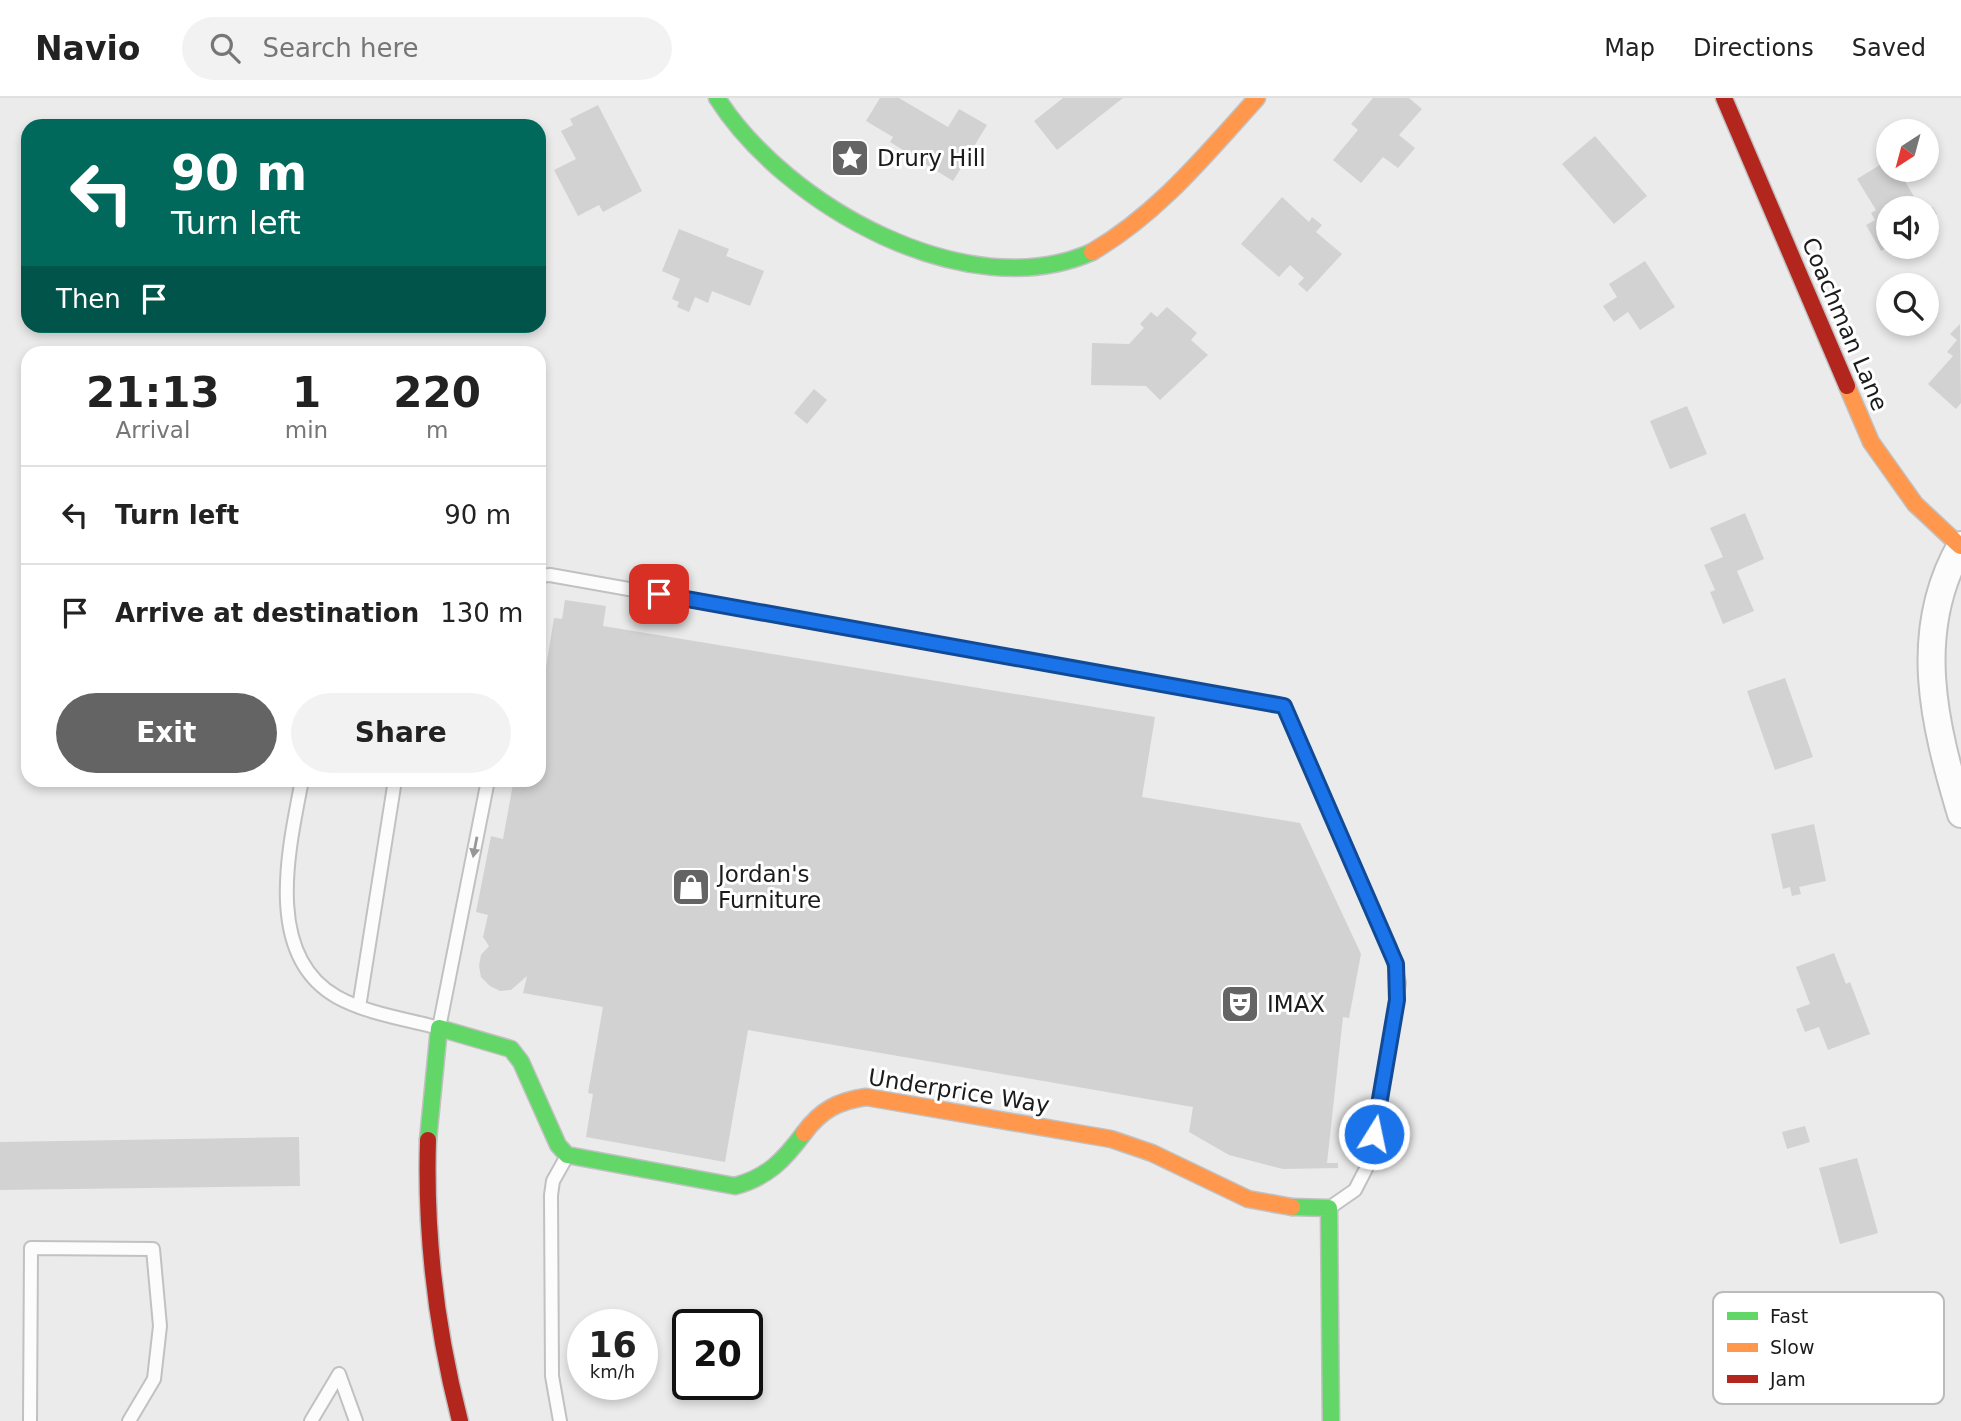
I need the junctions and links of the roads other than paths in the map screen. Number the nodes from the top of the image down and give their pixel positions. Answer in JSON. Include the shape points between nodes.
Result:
{"nodes":[{"id":1,"x":717,"y":98,"type":"edge"},
{"id":2,"x":1257,"y":98,"type":"edge"},
{"id":3,"x":1724,"y":98,"type":"edge"},
{"id":4,"x":1961,"y":545,"type":"edge"},
{"id":5,"x":546,"y":576,"type":"edge"},
{"id":6,"x":301,"y":787,"type":"edge"},
{"id":7,"x":394,"y":787,"type":"edge"},
{"id":8,"x":487,"y":787,"type":"edge"},
{"id":9,"x":1961,"y":814,"type":"edge"},
{"id":10,"x":359,"y":1007,"type":"junction"},
{"id":11,"x":439,"y":1028,"type":"junction"},
{"id":12,"x":568,"y":1155,"type":"junction"},
{"id":13,"x":1329,"y":1208,"type":"junction"},
{"id":14,"x":30,"y":1421,"type":"edge"},
{"id":15,"x":129,"y":1421,"type":"edge"},
{"id":16,"x":311,"y":1421,"type":"edge"},
{"id":17,"x":356,"y":1421,"type":"edge"},
{"id":18,"x":460,"y":1421,"type":"edge"},
{"id":19,"x":560,"y":1421,"type":"edge"},
{"id":20,"x":1331,"y":1421,"type":"edge"}],
"edges":[{"from":1,"to":2,"type":"street","via":[[761,154],[832,205],[928,254],[995,271],[1031,271],[1064,264],[1124,234]]},
{"from":3,"to":4,"type":"street","name":"Coachman Lane","via":[[1871,442],[1915,504]]},
{"from":4,"to":9,"type":"street","via":[[1936,607],[1930,682],[1943,755]]},
{"from":5,"to":13,"type":"lane","via":[[1284,706],[1390,947],[1399,983],[1370,1161],[1355,1189]]},
{"from":6,"to":10,"type":"lane","via":[[288,885],[290,931],[304,965],[318,983]]},
{"from":7,"to":10,"type":"lane"},
{"from":8,"to":11,"type":"lane","one_way":true},
{"from":10,"to":11,"type":"lane"},
{"from":11,"to":12,"type":"street","via":[[511,1049],[521,1062],[548,1128]]},
{"from":11,"to":18,"type":"street","via":[[429,1106],[426,1233],[437,1325]]},
{"from":12,"to":13,"type":"street","name":"Underprice Way","via":[[734,1186],[755,1183],[771,1174],[828,1105],[846,1097],[866,1097],[1111,1139],[1176,1163],[1248,1199],[1297,1208]]},
{"from":12,"to":19,"type":"lane","via":[[553,1181],[551,1195],[552,1376]]},
{"from":13,"to":20,"type":"street"},
{"from":14,"to":15,"type":"lane","via":[[31,1248],[153,1249],[160,1326],[154,1379]]},
{"from":16,"to":17,"type":"lane","via":[[340,1374]]}]}
